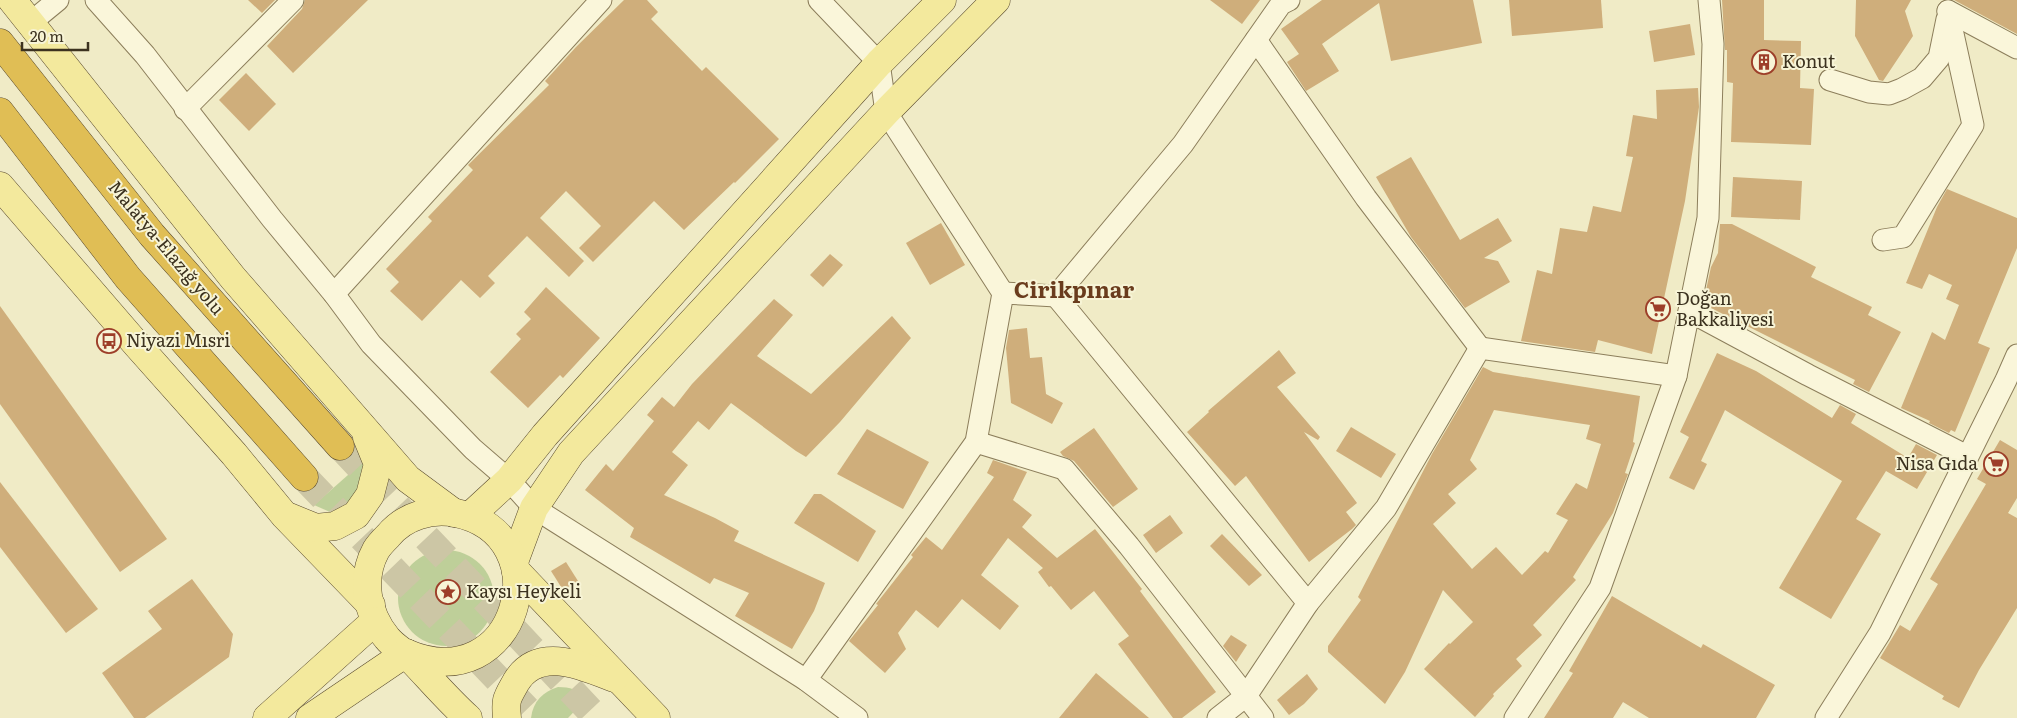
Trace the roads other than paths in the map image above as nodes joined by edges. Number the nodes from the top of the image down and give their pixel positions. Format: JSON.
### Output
{"nodes":[{"id":1,"x":12,"y":0,"type":"edge"},
{"id":2,"x":58,"y":0,"type":"edge"},
{"id":3,"x":96,"y":0,"type":"edge"},
{"id":4,"x":293,"y":0,"type":"edge"},
{"id":5,"x":601,"y":0,"type":"edge"},
{"id":6,"x":819,"y":0,"type":"edge"},
{"id":7,"x":942,"y":0,"type":"edge"},
{"id":8,"x":996,"y":0,"type":"edge"},
{"id":9,"x":1289,"y":0,"type":"edge"},
{"id":10,"x":1709,"y":0,"type":"edge"},
{"id":11,"x":1954,"y":5,"type":"edge"},
{"id":12,"x":30,"y":22,"type":"junction"},
{"id":13,"x":1256,"y":40,"type":"junction"},
{"id":14,"x":0,"y":43,"type":"edge"},
{"id":15,"x":2017,"y":48,"type":"edge"},
{"id":16,"x":879,"y":63,"type":"junction"},
{"id":17,"x":1830,"y":80,"type":"dead end"},
{"id":18,"x":185,"y":109,"type":"junction"},
{"id":19,"x":0,"y":112,"type":"edge"},
{"id":20,"x":886,"y":112,"type":"junction"},
{"id":21,"x":0,"y":186,"type":"edge"},
{"id":22,"x":1883,"y":240,"type":"dead end"},
{"id":23,"x":1003,"y":293,"type":"junction"},
{"id":24,"x":334,"y":294,"type":"junction"},
{"id":25,"x":1056,"y":296,"type":"junction"},
{"id":26,"x":1689,"y":311,"type":"junction"},
{"id":27,"x":1480,"y":348,"type":"junction"},
{"id":28,"x":2017,"y":354,"type":"edge"},
{"id":29,"x":1676,"y":376,"type":"junction"},
{"id":30,"x":2012,"y":382,"type":"edge"},
{"id":31,"x":365,"y":431,"type":"junction"},
{"id":32,"x":976,"y":442,"type":"junction"},
{"id":33,"x":340,"y":446,"type":"tunnel mouth"},
{"id":34,"x":1967,"y":456,"type":"junction"},
{"id":35,"x":304,"y":477,"type":"tunnel mouth"},
{"id":36,"x":509,"y":480,"type":"junction"},
{"id":37,"x":534,"y":508,"type":"junction"},
{"id":38,"x":462,"y":514,"type":"junction"},
{"id":39,"x":286,"y":516,"type":"junction"},
{"id":40,"x":515,"y":566,"type":"junction"},
{"id":41,"x":1308,"y":603,"type":"junction"},
{"id":42,"x":373,"y":613,"type":"junction"},
{"id":43,"x":406,"y":653,"type":"junction"},
{"id":44,"x":620,"y":680,"type":"junction"},
{"id":45,"x":806,"y":680,"type":"junction"},
{"id":46,"x":1246,"y":696,"type":"junction"},
{"id":47,"x":267,"y":718,"type":"edge"},
{"id":48,"x":310,"y":718,"type":"edge"},
{"id":49,"x":468,"y":718,"type":"edge"},
{"id":50,"x":507,"y":718,"type":"edge"},
{"id":51,"x":656,"y":718,"type":"edge"},
{"id":52,"x":857,"y":718,"type":"edge"},
{"id":53,"x":1218,"y":718,"type":"edge"},
{"id":54,"x":1263,"y":718,"type":"edge"},
{"id":55,"x":1515,"y":718,"type":"edge"},
{"id":56,"x":1826,"y":718,"type":"edge"}],
"edges":[{"from":1,"to":12,"type":"main road"},
{"from":2,"to":12,"type":"street"},
{"from":3,"to":18,"type":"street"},
{"from":4,"to":18,"type":"street"},
{"from":5,"to":24,"type":"street"},
{"from":6,"to":16,"type":"street"},
{"from":7,"to":16,"type":"main road"},
{"from":8,"to":20,"type":"main road"},
{"from":9,"to":13,"type":"street"},
{"from":10,"to":26,"type":"street"},
{"from":11,"to":15,"type":"street"},
{"from":11,"to":17,"type":"street"},
{"from":11,"to":22,"type":"street"},
{"from":12,"to":31,"type":"main road"},
{"from":13,"to":25,"type":"street"},
{"from":13,"to":27,"type":"street"},
{"from":14,"to":33,"type":"highway","name":"Malatya-Elazığ yolu"},
{"from":16,"to":20,"type":"street"},
{"from":16,"to":36,"type":"main road"},
{"from":18,"to":24,"type":"street"},
{"from":19,"to":35,"type":"highway"},
{"from":20,"to":23,"type":"street"},
{"from":20,"to":37,"type":"main road"},
{"from":21,"to":39,"type":"main road"},
{"from":23,"to":25,"type":"street"},
{"from":23,"to":32,"type":"street"},
{"from":24,"to":36,"type":"street"},
{"from":25,"to":41,"type":"street"},
{"from":26,"to":29,"type":"street"},
{"from":26,"to":34,"type":"street"},
{"from":27,"to":29,"type":"street"},
{"from":27,"to":41,"type":"street"},
{"from":28,"to":30,"type":"street"},
{"from":29,"to":55,"type":"street"},
{"from":30,"to":34,"type":"street"},
{"from":31,"to":38,"type":"main road"},
{"from":31,"to":39,"type":"main road"},
{"from":32,"to":45,"type":"street"},
{"from":32,"to":46,"type":"street"},
{"from":34,"to":56,"type":"street"},
{"from":36,"to":37,"type":"street"},
{"from":36,"to":38,"type":"main road"},
{"from":37,"to":40,"type":"main road"},
{"from":37,"to":45,"type":"street"},
{"from":38,"to":40,"type":"main road"},
{"from":38,"to":42,"type":"main road"},
{"from":39,"to":42,"type":"main road"},
{"from":40,"to":43,"type":"main road"},
{"from":40,"to":44,"type":"main road"},
{"from":41,"to":46,"type":"street"},
{"from":42,"to":43,"type":"main road"},
{"from":42,"to":47,"type":"main road"},
{"from":43,"to":48,"type":"main road"},
{"from":43,"to":49,"type":"main road"},
{"from":44,"to":50,"type":"main road"},
{"from":44,"to":51,"type":"main road"},
{"from":45,"to":52,"type":"street"},
{"from":46,"to":53,"type":"street"},
{"from":46,"to":54,"type":"street"}]}
